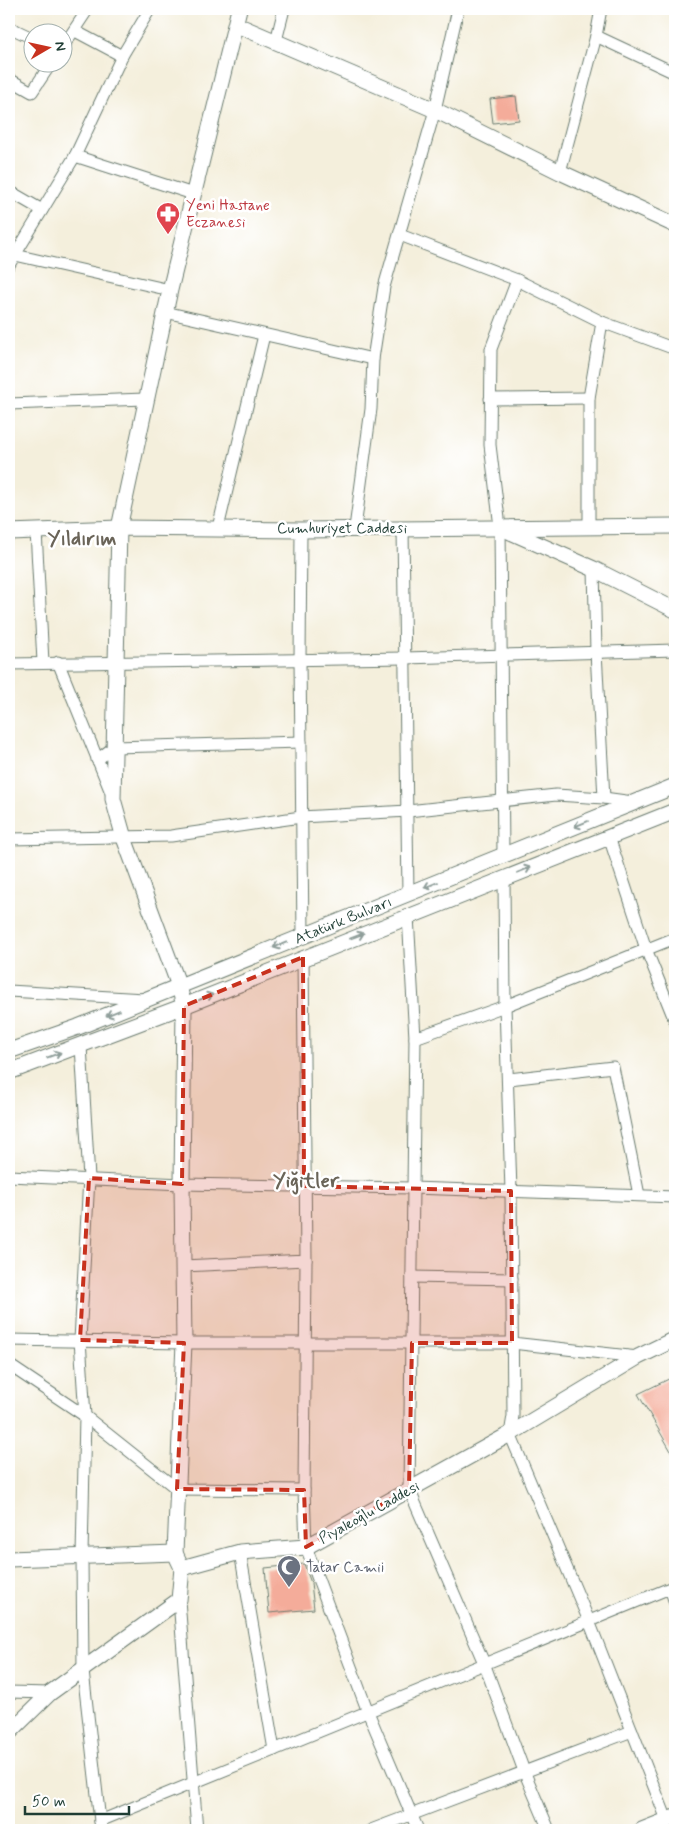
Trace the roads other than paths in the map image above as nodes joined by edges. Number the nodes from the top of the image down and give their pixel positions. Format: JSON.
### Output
{"nodes":[{"id":1,"x":88,"y":9,"type":"edge"},
{"id":2,"x":150,"y":9,"type":"edge"},
{"id":3,"x":239,"y":9,"type":"edge"},
{"id":4,"x":284,"y":9,"type":"edge"},
{"id":5,"x":458,"y":9,"type":"edge"},
{"id":6,"x":601,"y":9,"type":"edge"},
{"id":7,"x":237,"y":25,"type":"junction"},
{"id":8,"x":9,"y":28,"type":"edge"},
{"id":9,"x":75,"y":31,"type":"junction"},
{"id":10,"x":22,"y":34,"type":"edge"},
{"id":11,"x":72,"y":35,"type":"edge"},
{"id":12,"x":596,"y":36,"type":"junction"},
{"id":13,"x":276,"y":42,"type":"junction"},
{"id":14,"x":122,"y":56,"type":"junction"},
{"id":15,"x":45,"y":72,"type":"edge"},
{"id":16,"x":675,"y":73,"type":"edge"},
{"id":17,"x":9,"y":78,"type":"edge"},
{"id":18,"x":435,"y":110,"type":"junction"},
{"id":19,"x":75,"y":156,"type":"junction"},
{"id":20,"x":560,"y":172,"type":"junction"},
{"id":21,"x":9,"y":191,"type":"edge"},
{"id":22,"x":193,"y":194,"type":"junction"},
{"id":23,"x":42,"y":210,"type":"junction"},
{"id":24,"x":675,"y":225,"type":"edge"},
{"id":25,"x":400,"y":235,"type":"junction"},
{"id":26,"x":12,"y":260,"type":"edge"},
{"id":27,"x":517,"y":280,"type":"junction"},
{"id":28,"x":170,"y":290,"type":"junction"},
{"id":29,"x":165,"y":312,"type":"junction"},
{"id":30,"x":602,"y":322,"type":"junction"},
{"id":31,"x":264,"y":335,"type":"junction"},
{"id":32,"x":675,"y":349,"type":"edge"},
{"id":33,"x":373,"y":359,"type":"junction"},
{"id":34,"x":589,"y":398,"type":"junction"},
{"id":35,"x":146,"y":399,"type":"junction"},
{"id":36,"x":490,"y":399,"type":"junction"},
{"id":37,"x":9,"y":404,"type":"edge"},
{"id":38,"x":589,"y":526,"type":"junction"},
{"id":39,"x":675,"y":526,"type":"edge"},
{"id":40,"x":500,"y":527,"type":"junction"},
{"id":41,"x":119,"y":528,"type":"junction"},
{"id":42,"x":218,"y":528,"type":"junction"},
{"id":43,"x":355,"y":528,"type":"junction"},
{"id":44,"x":403,"y":528,"type":"junction"},
{"id":45,"x":301,"y":530,"type":"junction"},
{"id":46,"x":36,"y":531,"type":"junction"},
{"id":47,"x":9,"y":532,"type":"edge"},
{"id":48,"x":594,"y":569,"type":"junction"},
{"id":49,"x":675,"y":610,"type":"edge"},
{"id":50,"x":675,"y":650,"type":"edge"},
{"id":51,"x":596,"y":652,"type":"junction"},
{"id":52,"x":501,"y":654,"type":"junction"},
{"id":53,"x":405,"y":658,"type":"junction"},
{"id":54,"x":300,"y":660,"type":"junction"},
{"id":55,"x":115,"y":661,"type":"junction"},
{"id":56,"x":43,"y":662,"type":"junction"},
{"id":57,"x":58,"y":662,"type":"junction"},
{"id":58,"x":9,"y":664,"type":"edge"},
{"id":59,"x":301,"y":742,"type":"junction"},
{"id":60,"x":114,"y":747,"type":"junction"},
{"id":61,"x":97,"y":760,"type":"junction"},
{"id":62,"x":675,"y":786,"type":"edge"},
{"id":63,"x":604,"y":798,"type":"junction"},
{"id":64,"x":113,"y":799,"type":"junction"},
{"id":65,"x":504,"y":800,"type":"junction"},
{"id":66,"x":635,"y":803,"type":"junction"},
{"id":67,"x":408,"y":811,"type":"junction"},
{"id":68,"x":675,"y":811,"type":"edge"},
{"id":69,"x":608,"y":813,"type":"junction"},
{"id":70,"x":302,"y":817,"type":"junction"},
{"id":71,"x":609,"y":837,"type":"junction"},
{"id":72,"x":124,"y":838,"type":"junction"},
{"id":73,"x":9,"y":839,"type":"edge"},
{"id":74,"x":504,"y":855,"type":"junction"},
{"id":75,"x":504,"y":878,"type":"junction"},
{"id":76,"x":408,"y":894,"type":"junction"},
{"id":77,"x":408,"y":916,"type":"junction"},
{"id":78,"x":303,"y":936,"type":"junction"},
{"id":79,"x":675,"y":938,"type":"edge"},
{"id":80,"x":646,"y":948,"type":"junction"},
{"id":81,"x":303,"y":958,"type":"junction"},
{"id":82,"x":179,"y":986,"type":"junction"},
{"id":83,"x":9,"y":991,"type":"edge"},
{"id":84,"x":147,"y":999,"type":"junction"},
{"id":85,"x":184,"y":1006,"type":"junction"},
{"id":86,"x":505,"y":1006,"type":"junction"},
{"id":87,"x":675,"y":1021,"type":"edge"},
{"id":88,"x":78,"y":1027,"type":"junction"},
{"id":89,"x":415,"y":1038,"type":"junction"},
{"id":90,"x":81,"y":1046,"type":"junction"},
{"id":91,"x":9,"y":1051,"type":"edge"},
{"id":92,"x":9,"y":1072,"type":"edge"},
{"id":93,"x":509,"y":1079,"type":"junction"},
{"id":94,"x":9,"y":1176,"type":"edge"},
{"id":95,"x":90,"y":1178,"type":"junction"},
{"id":96,"x":182,"y":1184,"type":"junction"},
{"id":97,"x":304,"y":1186,"type":"junction"},
{"id":98,"x":412,"y":1188,"type":"junction"},
{"id":99,"x":511,"y":1191,"type":"junction"},
{"id":100,"x":639,"y":1195,"type":"junction"},
{"id":101,"x":675,"y":1197,"type":"edge"},
{"id":102,"x":306,"y":1260,"type":"junction"},
{"id":103,"x":184,"y":1266,"type":"junction"},
{"id":104,"x":412,"y":1277,"type":"junction"},
{"id":105,"x":512,"y":1278,"type":"junction"},
{"id":106,"x":675,"y":1339,"type":"edge"},
{"id":107,"x":9,"y":1340,"type":"edge"},
{"id":108,"x":80,"y":1340,"type":"junction"},
{"id":109,"x":306,"y":1343,"type":"junction"},
{"id":110,"x":412,"y":1343,"type":"junction"},
{"id":111,"x":184,"y":1344,"type":"junction"},
{"id":112,"x":512,"y":1344,"type":"junction"},
{"id":113,"x":638,"y":1357,"type":"junction"},
{"id":114,"x":9,"y":1365,"type":"edge"},
{"id":115,"x":84,"y":1416,"type":"junction"},
{"id":116,"x":510,"y":1434,"type":"junction"},
{"id":117,"x":177,"y":1489,"type":"junction"},
{"id":118,"x":409,"y":1489,"type":"junction"},
{"id":119,"x":304,"y":1490,"type":"junction"},
{"id":120,"x":306,"y":1547,"type":"junction"},
{"id":121,"x":240,"y":1552,"type":"junction"},
{"id":122,"x":175,"y":1553,"type":"junction"},
{"id":123,"x":82,"y":1556,"type":"junction"},
{"id":124,"x":9,"y":1559,"type":"edge"},
{"id":125,"x":182,"y":1568,"type":"junction"},
{"id":126,"x":179,"y":1600,"type":"junction"},
{"id":127,"x":675,"y":1603,"type":"edge"},
{"id":128,"x":589,"y":1621,"type":"junction"},
{"id":129,"x":484,"y":1663,"type":"junction"},
{"id":130,"x":83,"y":1670,"type":"junction"},
{"id":131,"x":9,"y":1692,"type":"edge"},
{"id":132,"x":50,"y":1693,"type":"junction"},
{"id":133,"x":368,"y":1712,"type":"junction"},
{"id":134,"x":632,"y":1730,"type":"junction"},
{"id":135,"x":9,"y":1733,"type":"edge"},
{"id":136,"x":274,"y":1750,"type":"junction"},
{"id":137,"x":524,"y":1772,"type":"junction"},
{"id":138,"x":194,"y":1785,"type":"junction"},
{"id":139,"x":410,"y":1814,"type":"junction"},
{"id":140,"x":671,"y":1819,"type":"edge"},
{"id":141,"x":100,"y":1826,"type":"edge"},
{"id":142,"x":197,"y":1830,"type":"edge"},
{"id":143,"x":371,"y":1830,"type":"edge"},
{"id":144,"x":418,"y":1830,"type":"edge"},
{"id":145,"x":549,"y":1830,"type":"edge"},
{"id":146,"x":642,"y":1830,"type":"edge"}],
"edges":[{"from":1,"to":9,"type":"street"},
{"from":2,"to":14,"type":"street"},
{"from":3,"to":7,"type":"street"},
{"from":4,"to":13,"type":"street"},
{"from":5,"to":18,"type":"street"},
{"from":6,"to":12,"type":"street"},
{"from":7,"to":13,"type":"street"},
{"from":7,"to":22,"type":"street"},
{"from":8,"to":10,"type":"street"},
{"from":9,"to":11,"type":"street"},
{"from":9,"to":14,"type":"street"},
{"from":12,"to":16,"type":"street"},
{"from":12,"to":20,"type":"street"},
{"from":13,"to":18,"type":"street"},
{"from":14,"to":19,"type":"street"},
{"from":15,"to":17,"type":"street"},
{"from":18,"to":20,"type":"street"},
{"from":18,"to":25,"type":"street"},
{"from":19,"to":22,"type":"street"},
{"from":19,"to":23,"type":"street"},
{"from":20,"to":24,"type":"street"},
{"from":21,"to":23,"type":"street"},
{"from":22,"to":28,"type":"street"},
{"from":23,"to":26,"type":"street"},
{"from":25,"to":27,"type":"street"},
{"from":25,"to":33,"type":"street"},
{"from":26,"to":28,"type":"street"},
{"from":27,"to":30,"type":"street"},
{"from":27,"to":36,"type":"street"},
{"from":28,"to":29,"type":"street"},
{"from":29,"to":31,"type":"street"},
{"from":29,"to":35,"type":"street"},
{"from":30,"to":32,"type":"street"},
{"from":30,"to":34,"type":"street"},
{"from":31,"to":33,"type":"street"},
{"from":31,"to":42,"type":"street"},
{"from":33,"to":43,"type":"street"},
{"from":34,"to":36,"type":"street"},
{"from":34,"to":38,"type":"street"},
{"from":35,"to":37,"type":"street"},
{"from":35,"to":41,"type":"street"},
{"from":36,"to":40,"type":"street"},
{"from":38,"to":39,"type":"street","name":"Cumhuriyet Caddesi"},
{"from":38,"to":40,"type":"street","name":"Cumhuriyet Caddesi"},
{"from":40,"to":44,"type":"street","name":"Cumhuriyet Caddesi"},
{"from":40,"to":48,"type":"street"},
{"from":40,"to":52,"type":"street"},
{"from":41,"to":42,"type":"street","name":"Cumhuriyet Caddesi"},
{"from":41,"to":46,"type":"street","name":"Cumhuriyet Caddesi"},
{"from":41,"to":55,"type":"street"},
{"from":42,"to":45,"type":"street","name":"Cumhuriyet Caddesi"},
{"from":43,"to":44,"type":"street","name":"Cumhuriyet Caddesi"},
{"from":43,"to":45,"type":"street","name":"Cumhuriyet Caddesi"},
{"from":44,"to":53,"type":"street"},
{"from":45,"to":54,"type":"street"},
{"from":46,"to":47,"type":"street","name":"Cumhuriyet Caddesi"},
{"from":46,"to":56,"type":"street"},
{"from":48,"to":49,"type":"street"},
{"from":48,"to":51,"type":"street"},
{"from":50,"to":51,"type":"street"},
{"from":51,"to":52,"type":"street"},
{"from":51,"to":63,"type":"street"},
{"from":52,"to":53,"type":"street"},
{"from":52,"to":65,"type":"street"},
{"from":53,"to":54,"type":"street"},
{"from":53,"to":67,"type":"street"},
{"from":54,"to":55,"type":"street"},
{"from":54,"to":59,"type":"street"},
{"from":55,"to":57,"type":"street"},
{"from":55,"to":60,"type":"street"},
{"from":56,"to":57,"type":"street"},
{"from":56,"to":58,"type":"street"},
{"from":57,"to":61,"type":"street"},
{"from":59,"to":60,"type":"street"},
{"from":59,"to":70,"type":"street"},
{"from":60,"to":61,"type":"street"},
{"from":60,"to":64,"type":"street"},
{"from":61,"to":64,"type":"street"},
{"from":62,"to":66,"type":"street","name":"Atatürk Bulvarı"},
{"from":63,"to":65,"type":"street"},
{"from":63,"to":66,"type":"street"},
{"from":64,"to":72,"type":"street"},
{"from":65,"to":67,"type":"street"},
{"from":65,"to":74,"type":"street"},
{"from":66,"to":69,"type":"street","name":"Atatürk Bulvarı"},
{"from":67,"to":70,"type":"street"},
{"from":67,"to":76,"type":"street"},
{"from":68,"to":71,"type":"street","name":"Atatürk Bulvarı"},
{"from":69,"to":71,"type":"street"},
{"from":69,"to":74,"type":"street","name":"Atatürk Bulvarı","one_way":true},
{"from":70,"to":72,"type":"street"},
{"from":70,"to":78,"type":"street"},
{"from":75,"to":71,"type":"street","name":"Atatürk Bulvarı","one_way":true},
{"from":71,"to":80,"type":"street"},
{"from":72,"to":73,"type":"street"},
{"from":72,"to":82,"type":"street"},
{"from":74,"to":75,"type":"street"},
{"from":74,"to":76,"type":"street","name":"Atatürk Bulvarı","one_way":true},
{"from":75,"to":77,"type":"street","name":"Atatürk Bulvarı"},
{"from":75,"to":86,"type":"street"},
{"from":76,"to":77,"type":"street"},
{"from":76,"to":78,"type":"street","name":"Atatürk Bulvarı"},
{"from":81,"to":77,"type":"street","name":"Atatürk Bulvarı","one_way":true},
{"from":77,"to":89,"type":"street"},
{"from":78,"to":81,"type":"street"},
{"from":78,"to":82,"type":"street","name":"Atatürk Bulvarı","one_way":true},
{"from":79,"to":80,"type":"street"},
{"from":80,"to":86,"type":"street"},
{"from":80,"to":87,"type":"street"},
{"from":85,"to":81,"type":"street","name":"Atatürk Bulvarı","one_way":true},
{"from":81,"to":97,"type":"street"},
{"from":82,"to":84,"type":"street","name":"Atatürk Bulvarı"},
{"from":82,"to":85,"type":"street"},
{"from":83,"to":84,"type":"street"},
{"from":84,"to":88,"type":"street","name":"Atatürk Bulvarı","one_way":true},
{"from":85,"to":90,"type":"street","name":"Atatürk Bulvarı"},
{"from":85,"to":96,"type":"street"},
{"from":86,"to":89,"type":"street"},
{"from":86,"to":93,"type":"street"},
{"from":88,"to":90,"type":"street"},
{"from":88,"to":91,"type":"street","name":"Atatürk Bulvarı"},
{"from":89,"to":98,"type":"street"},
{"from":92,"to":90,"type":"street","name":"Atatürk Bulvarı","one_way":true},
{"from":90,"to":95,"type":"street"},
{"from":93,"to":99,"type":"street"},
{"from":93,"to":100,"type":"street"},
{"from":94,"to":95,"type":"street"},
{"from":95,"to":96,"type":"street"},
{"from":95,"to":108,"type":"street"},
{"from":96,"to":97,"type":"street"},
{"from":96,"to":103,"type":"street"},
{"from":97,"to":98,"type":"street"},
{"from":97,"to":102,"type":"street"},
{"from":98,"to":99,"type":"street"},
{"from":98,"to":104,"type":"street"},
{"from":99,"to":100,"type":"street"},
{"from":99,"to":105,"type":"street"},
{"from":100,"to":101,"type":"street"},
{"from":102,"to":103,"type":"street"},
{"from":102,"to":109,"type":"street"},
{"from":103,"to":111,"type":"street"},
{"from":104,"to":105,"type":"street"},
{"from":104,"to":110,"type":"street"},
{"from":105,"to":112,"type":"street"},
{"from":106,"to":113,"type":"street","name":"Piyaleoğlu Caddesi"},
{"from":107,"to":108,"type":"street"},
{"from":108,"to":111,"type":"street"},
{"from":108,"to":115,"type":"street"},
{"from":109,"to":110,"type":"street"},
{"from":109,"to":111,"type":"street"},
{"from":109,"to":119,"type":"street"},
{"from":110,"to":112,"type":"street"},
{"from":110,"to":118,"type":"street"},
{"from":111,"to":117,"type":"street"},
{"from":112,"to":113,"type":"street"},
{"from":112,"to":116,"type":"street"},
{"from":113,"to":116,"type":"street","name":"Piyaleoğlu Caddesi"},
{"from":114,"to":115,"type":"street"},
{"from":115,"to":117,"type":"street"},
{"from":115,"to":123,"type":"street"},
{"from":116,"to":118,"type":"street","name":"Piyaleoğlu Caddesi"},
{"from":116,"to":128,"type":"street"},
{"from":117,"to":119,"type":"street"},
{"from":117,"to":122,"type":"street"},
{"from":118,"to":120,"type":"street","name":"Piyaleoğlu Caddesi"},
{"from":118,"to":129,"type":"street"},
{"from":119,"to":120,"type":"street"},
{"from":120,"to":121,"type":"street","name":"Piyaleoğlu Caddesi"},
{"from":120,"to":133,"type":"street"},
{"from":121,"to":125,"type":"street","name":"Piyaleoğlu Caddesi"},
{"from":121,"to":136,"type":"street"},
{"from":122,"to":123,"type":"street"},
{"from":122,"to":125,"type":"street"},
{"from":123,"to":124,"type":"street"},
{"from":123,"to":130,"type":"street"},
{"from":125,"to":126,"type":"street"},
{"from":126,"to":130,"type":"street"},
{"from":126,"to":138,"type":"street"},
{"from":127,"to":128,"type":"street"},
{"from":128,"to":129,"type":"street"},
{"from":128,"to":134,"type":"street"},
{"from":129,"to":133,"type":"street"},
{"from":129,"to":137,"type":"street"},
{"from":130,"to":132,"type":"street"},
{"from":130,"to":141,"type":"street"},
{"from":131,"to":132,"type":"street"},
{"from":132,"to":135,"type":"street"},
{"from":133,"to":136,"type":"street"},
{"from":133,"to":139,"type":"street"},
{"from":134,"to":137,"type":"street"},
{"from":134,"to":140,"type":"street"},
{"from":136,"to":138,"type":"street"},
{"from":137,"to":139,"type":"street"},
{"from":137,"to":145,"type":"street"},
{"from":138,"to":141,"type":"street"},
{"from":138,"to":142,"type":"street"},
{"from":139,"to":143,"type":"street"},
{"from":139,"to":144,"type":"street"},
{"from":140,"to":146,"type":"street"}]}
